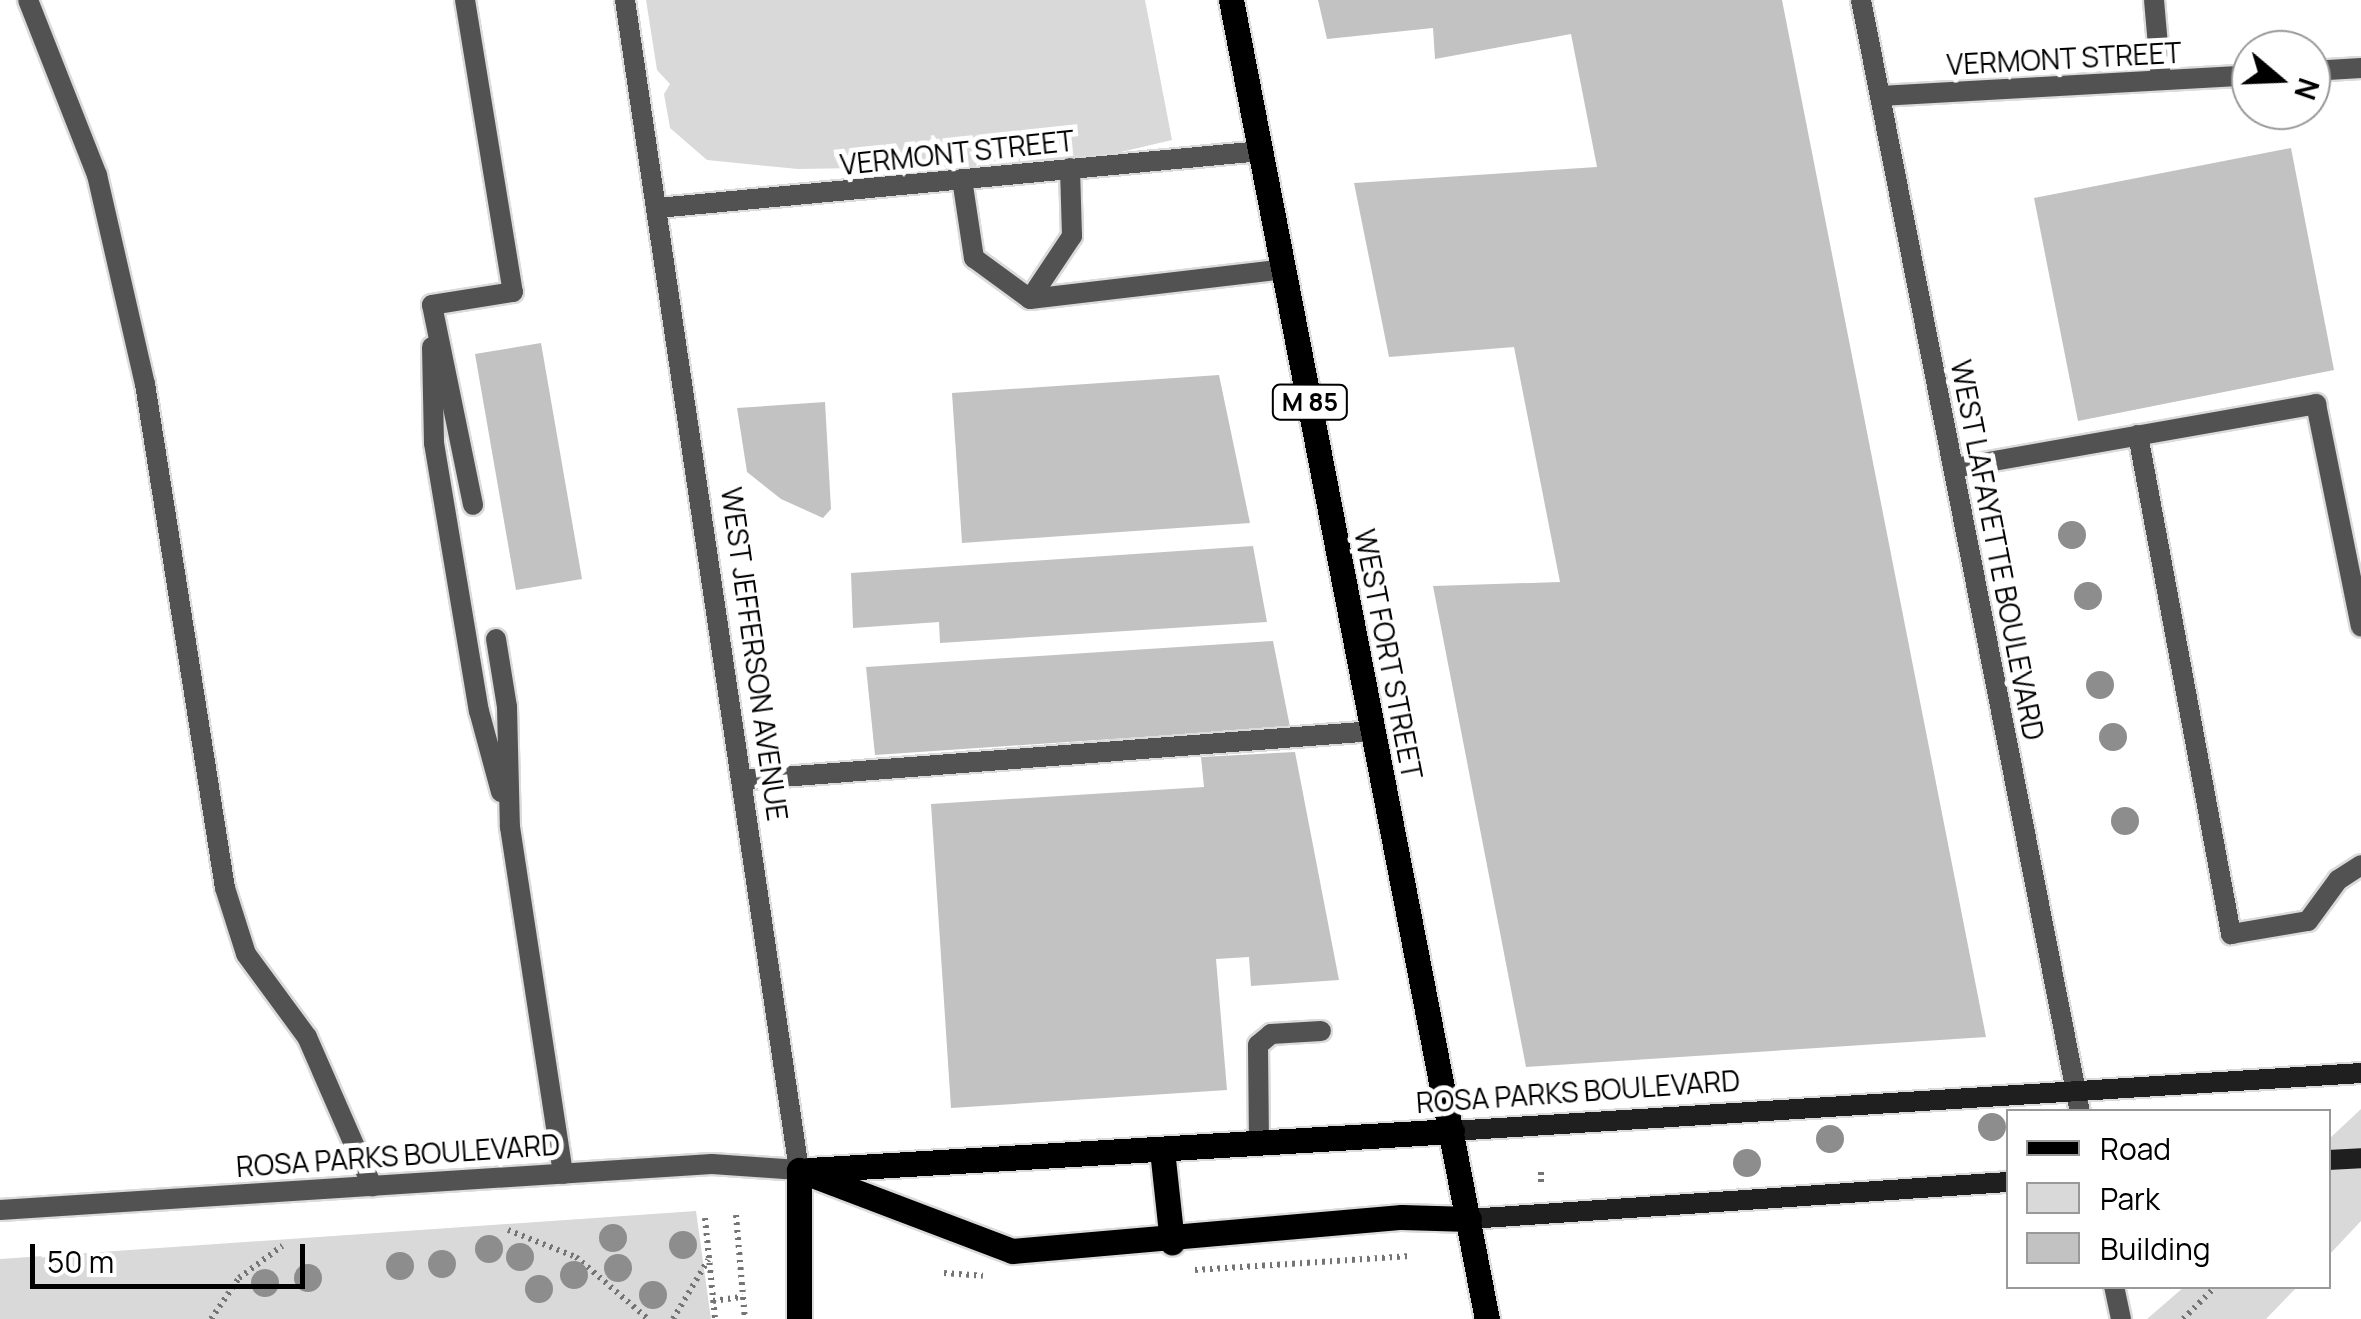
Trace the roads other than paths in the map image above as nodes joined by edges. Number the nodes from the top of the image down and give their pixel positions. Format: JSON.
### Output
{"nodes":[{"id":1,"x":28,"y":0,"type":"edge"},
{"id":2,"x":465,"y":0,"type":"edge"},
{"id":3,"x":625,"y":0,"type":"edge"},
{"id":4,"x":1231,"y":0,"type":"edge"},
{"id":5,"x":1861,"y":0,"type":"edge"},
{"id":6,"x":2154,"y":0,"type":"edge"},
{"id":7,"x":2361,"y":68,"type":"edge"},
{"id":8,"x":2331,"y":70,"type":"edge"},
{"id":9,"x":2231,"y":76,"type":"edge"},
{"id":10,"x":2161,"y":80,"type":"junction"},
{"id":11,"x":1880,"y":96,"type":"junction"},
{"id":12,"x":1261,"y":151,"type":"junction"},
{"id":13,"x":1070,"y":168,"type":"junction"},
{"id":14,"x":962,"y":179,"type":"junction"},
{"id":15,"x":658,"y":208,"type":"junction"},
{"id":16,"x":1284,"y":269,"type":"junction"},
{"id":17,"x":1030,"y":298,"type":"junction"},
{"id":18,"x":432,"y":305,"type":"junction"},
{"id":19,"x":2138,"y":436,"type":"junction"},
{"id":20,"x":1954,"y":468,"type":"junction"},
{"id":21,"x":472,"y":505,"type":"dead end"},
{"id":22,"x":2361,"y":627,"type":"edge"},
{"id":23,"x":496,"y":640,"type":"dead end"},
{"id":24,"x":1374,"y":731,"type":"junction"},
{"id":25,"x":744,"y":780,"type":"junction"},
{"id":26,"x":510,"y":827,"type":"junction"},
{"id":27,"x":2361,"y":865,"type":"edge"},
{"id":28,"x":1322,"y":1031,"type":"dead end"},
{"id":29,"x":2361,"y":1073,"type":"edge"},
{"id":30,"x":2075,"y":1087,"type":"junction"},
{"id":31,"x":2079,"y":1109,"type":"edge"},
{"id":32,"x":1452,"y":1131,"type":"junction"},
{"id":33,"x":1259,"y":1142,"type":"junction"},
{"id":34,"x":1162,"y":1150,"type":"junction"},
{"id":35,"x":2361,"y":1158,"type":"edge"},
{"id":36,"x":2331,"y":1160,"type":"edge"},
{"id":37,"x":799,"y":1170,"type":"junction"},
{"id":38,"x":563,"y":1174,"type":"junction"},
{"id":39,"x":2006,"y":1182,"type":"edge"},
{"id":40,"x":372,"y":1186,"type":"junction"},
{"id":41,"x":0,"y":1210,"type":"edge"},
{"id":42,"x":1469,"y":1219,"type":"junction"},
{"id":43,"x":1172,"y":1242,"type":"junction"},
{"id":44,"x":2115,"y":1289,"type":"edge"},
{"id":45,"x":798,"y":1319,"type":"edge"},
{"id":46,"x":1487,"y":1319,"type":"edge"},
{"id":47,"x":2120,"y":1319,"type":"edge"}],
"edges":[{"from":1,"to":40,"type":"street"},
{"from":2,"to":18,"type":"street"},
{"from":3,"to":15,"type":"street","name":"WEST JEFFERSON AVENUE"},
{"from":4,"to":12,"type":"main road","name":"WEST FORT STREET","number":"M 85"},
{"from":5,"to":11,"type":"street","name":"WEST LAFAYETTE BOULEVARD"},
{"from":6,"to":10,"type":"street"},
{"from":7,"to":8,"type":"street"},
{"from":9,"to":10,"type":"street","name":"VERMONT STREET"},
{"from":10,"to":11,"type":"street","name":"VERMONT STREET"},
{"from":11,"to":20,"type":"street","name":"WEST LAFAYETTE BOULEVARD"},
{"from":12,"to":13,"type":"street","name":"VERMONT STREET"},
{"from":12,"to":16,"type":"main road","name":"WEST FORT STREET","number":"M 85"},
{"from":13,"to":14,"type":"street","name":"VERMONT STREET"},
{"from":13,"to":17,"type":"street"},
{"from":14,"to":15,"type":"street","name":"VERMONT STREET"},
{"from":14,"to":17,"type":"street"},
{"from":15,"to":25,"type":"street","name":"WEST JEFFERSON AVENUE"},
{"from":16,"to":17,"type":"street"},
{"from":16,"to":24,"type":"main road","name":"WEST FORT STREET","number":"M 85"},
{"from":18,"to":21,"type":"street"},
{"from":18,"to":26,"type":"street"},
{"from":19,"to":20,"type":"street"},
{"from":19,"to":22,"type":"street"},
{"from":19,"to":27,"type":"street"},
{"from":20,"to":30,"type":"street","name":"WEST LAFAYETTE BOULEVARD"},
{"from":23,"to":26,"type":"street"},
{"from":24,"to":25,"type":"street"},
{"from":24,"to":32,"type":"main road","name":"WEST FORT STREET","number":"M 85"},
{"from":25,"to":37,"type":"street","name":"WEST JEFFERSON AVENUE"},
{"from":26,"to":38,"type":"street"},
{"from":28,"to":33,"type":"street"},
{"from":29,"to":30,"type":"main road","name":"ROSA PARKS BOULEVARD"},
{"from":30,"to":31,"type":"street","name":"WEST LAFAYETTE BOULEVARD"},
{"from":30,"to":32,"type":"main road","name":"ROSA PARKS BOULEVARD"},
{"from":32,"to":33,"type":"main road","name":"ROSA PARKS BOULEVARD"},
{"from":32,"to":42,"type":"main road","name":"WEST FORT STREET","number":"M 85"},
{"from":33,"to":34,"type":"main road","name":"ROSA PARKS BOULEVARD"},
{"from":34,"to":37,"type":"main road","name":"ROSA PARKS BOULEVARD"},
{"from":34,"to":43,"type":"main road"},
{"from":35,"to":36,"type":"main road","bridge":true},
{"from":37,"to":38,"type":"street","name":"ROSA PARKS BOULEVARD"},
{"from":37,"to":43,"type":"main road","name":"ROSA PARKS BOULEVARD"},
{"from":37,"to":45,"type":"main road","name":"WEST JEFFERSON AVENUE"},
{"from":38,"to":40,"type":"street","name":"ROSA PARKS BOULEVARD"},
{"from":39,"to":42,"type":"main road","name":"ROSA PARKS BOULEVARD"},
{"from":40,"to":41,"type":"street","name":"ROSA PARKS BOULEVARD"},
{"from":42,"to":43,"type":"main road","name":"ROSA PARKS BOULEVARD"},
{"from":42,"to":46,"type":"main road","name":"WEST FORT STREET","number":"M 85"},
{"from":44,"to":47,"type":"street"}]}
